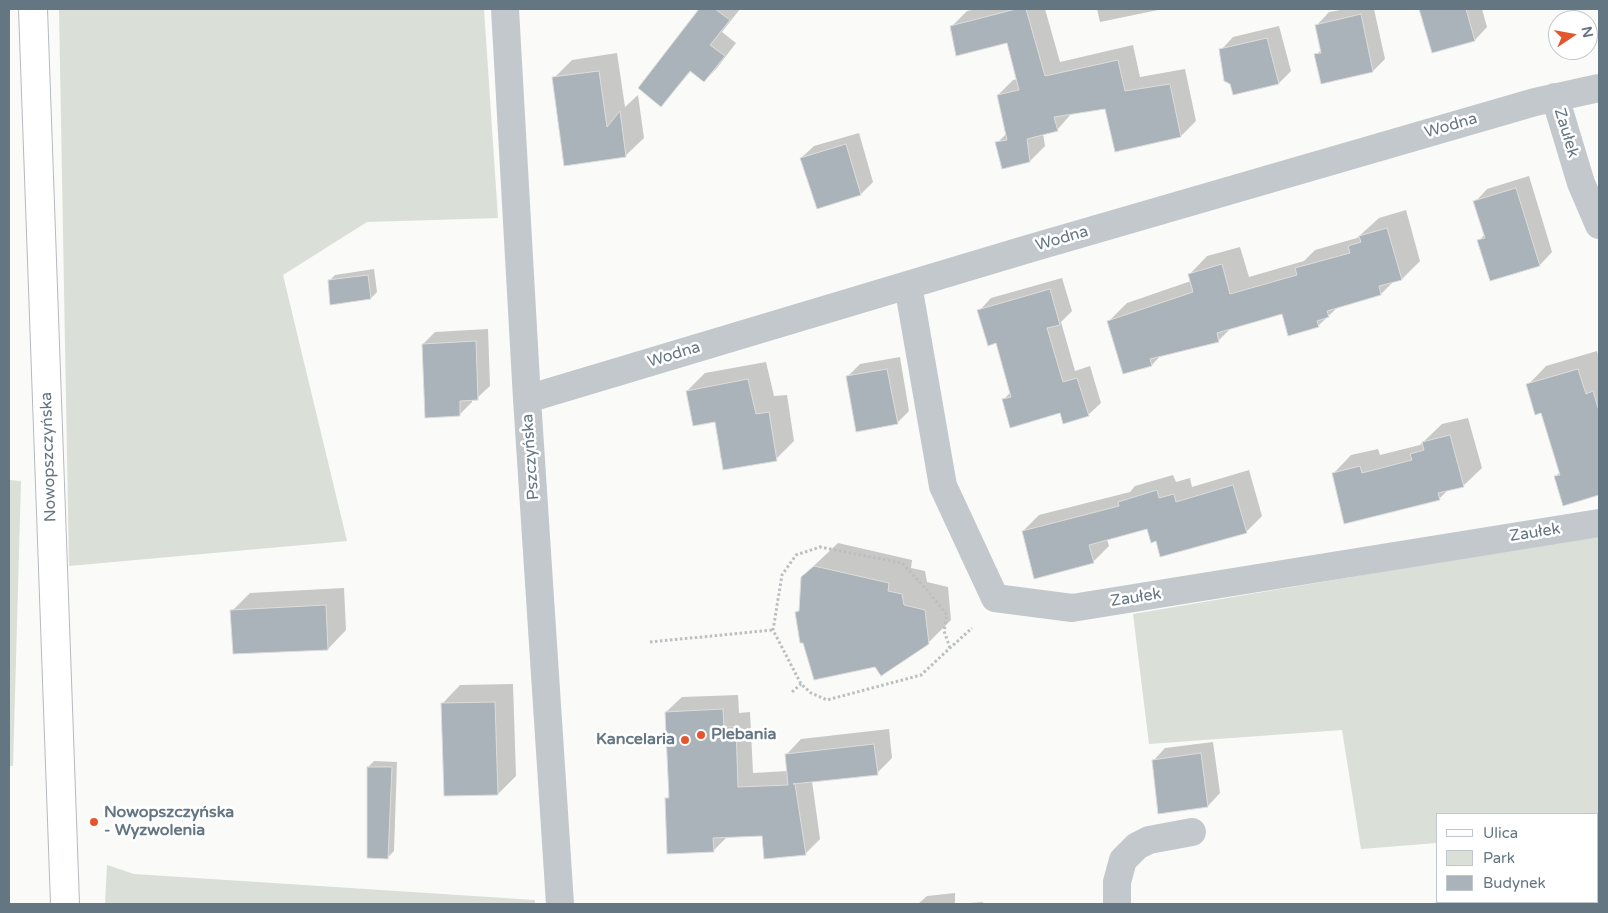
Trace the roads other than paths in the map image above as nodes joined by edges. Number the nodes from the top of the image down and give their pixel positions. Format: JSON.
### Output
{"nodes":[{"id":1,"x":33,"y":9,"type":"edge"},
{"id":2,"x":505,"y":9,"type":"edge"},
{"id":3,"x":1599,"y":88,"type":"edge"},
{"id":4,"x":1555,"y":97,"type":"junction"},
{"id":5,"x":1599,"y":225,"type":"edge"},
{"id":6,"x":908,"y":285,"type":"junction"},
{"id":7,"x":527,"y":399,"type":"junction"},
{"id":8,"x":1599,"y":523,"type":"edge"},
{"id":9,"x":1192,"y":832,"type":"dead end"},
{"id":10,"x":65,"y":904,"type":"edge"},
{"id":11,"x":560,"y":904,"type":"edge"},
{"id":12,"x":1118,"y":904,"type":"edge"}],
"edges":[{"from":1,"to":10,"type":"main road","name":"Nowopszczyńska"},
{"from":2,"to":7,"type":"street","name":"Pszczyńska"},
{"from":3,"to":4,"type":"street","name":"Wodna"},
{"from":4,"to":5,"type":"street","name":"Zaułek"},
{"from":4,"to":6,"type":"street","name":"Wodna"},
{"from":6,"to":7,"type":"street","name":"Wodna"},
{"from":6,"to":8,"type":"street","name":"Zaułek"},
{"from":7,"to":11,"type":"street","name":"Pszczyńska"},
{"from":9,"to":12,"type":"street"}]}
